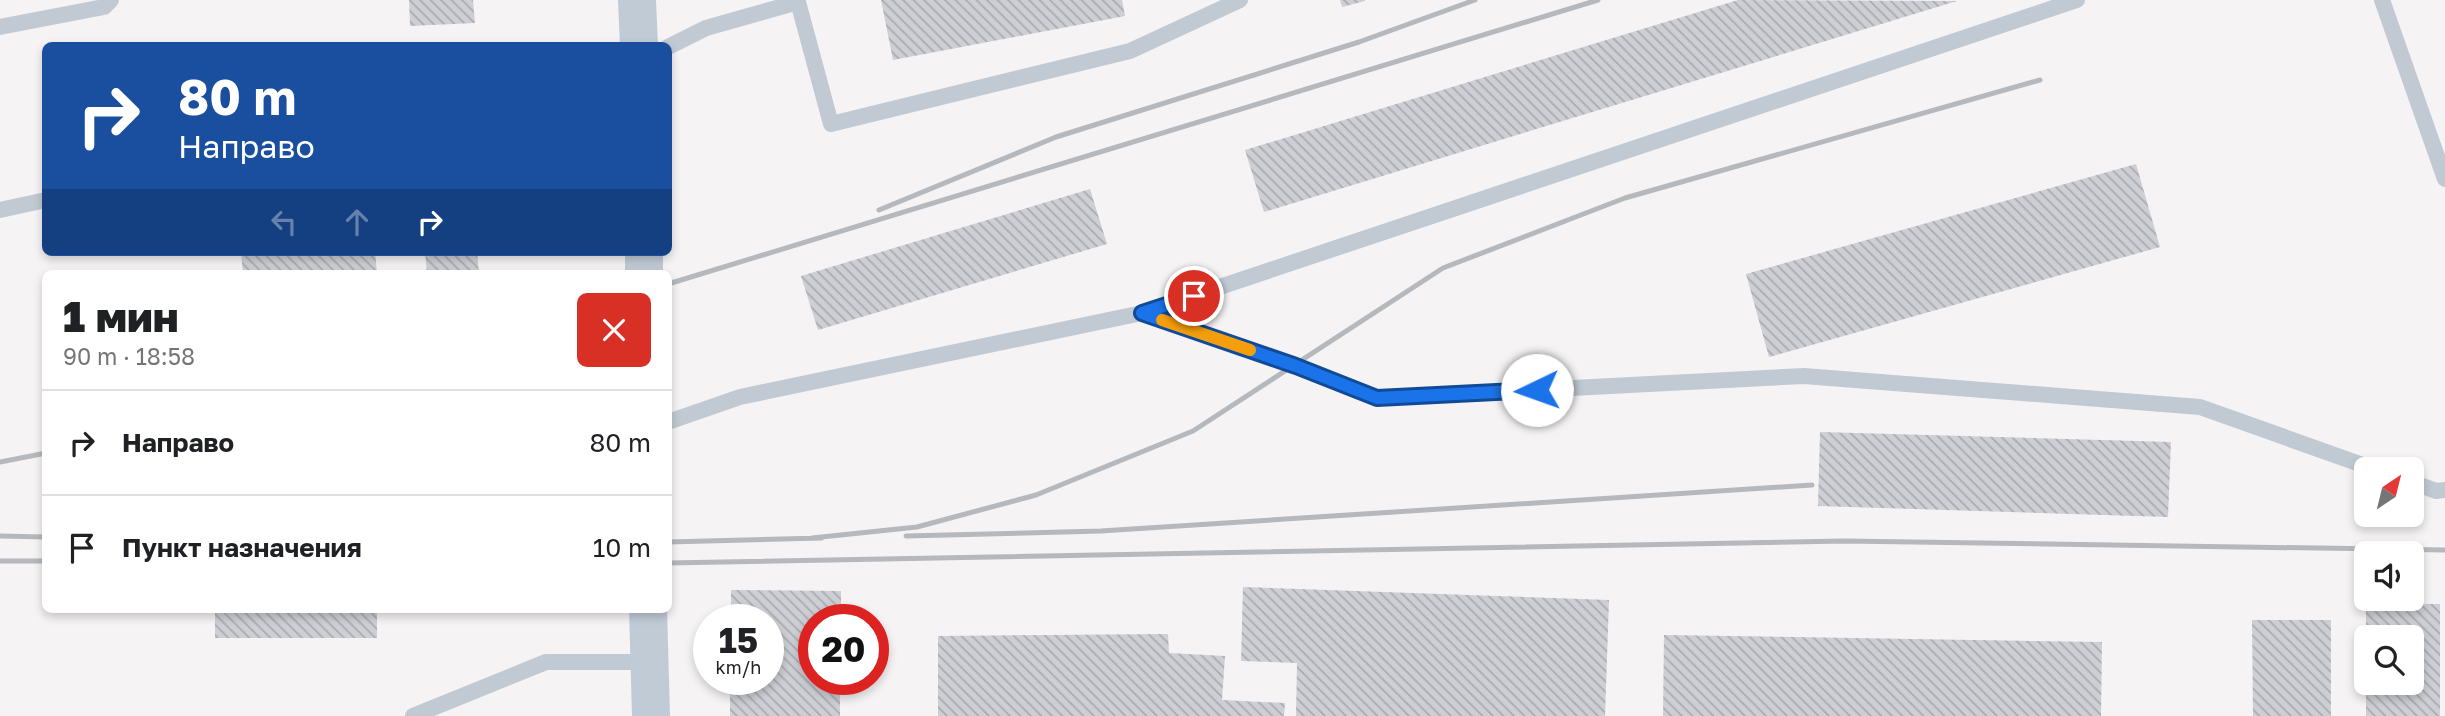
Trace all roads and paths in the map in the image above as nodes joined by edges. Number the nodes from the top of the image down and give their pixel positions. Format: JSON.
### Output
{"nodes":[{"id":1,"x":111,"y":0,"type":"edge"},
{"id":2,"x":638,"y":0,"type":"edge"},
{"id":3,"x":1240,"y":0,"type":"edge"},
{"id":4,"x":2077,"y":0,"type":"edge"},
{"id":5,"x":2382,"y":0,"type":"edge"},
{"id":6,"x":0,"y":27,"type":"edge"},
{"id":7,"x":639,"y":42,"type":"edge"},
{"id":8,"x":672,"y":45,"type":"edge"},
{"id":9,"x":2445,"y":179,"type":"edge"},
{"id":10,"x":42,"y":201,"type":"edge"},
{"id":11,"x":0,"y":210,"type":"edge"},
{"id":12,"x":1142,"y":313,"type":"junction"},
{"id":13,"x":672,"y":421,"type":"edge"},
{"id":14,"x":2354,"y":462,"type":"edge"},
{"id":15,"x":2424,"y":486,"type":"edge"},
{"id":16,"x":2445,"y":490,"type":"edge"},
{"id":17,"x":648,"y":613,"type":"edge"},
{"id":18,"x":650,"y":662,"type":"junction"},
{"id":19,"x":414,"y":716,"type":"edge"},
{"id":20,"x":651,"y":716,"type":"edge"}],
"edges":[{"from":1,"to":6,"type":"lane"},
{"from":2,"to":7,"type":"main road"},
{"from":3,"to":8,"type":"lane"},
{"from":4,"to":12,"type":"lane"},
{"from":5,"to":9,"type":"lane"},
{"from":10,"to":11,"type":"lane"},
{"from":12,"to":13,"type":"lane"},
{"from":12,"to":14,"type":"lane"},
{"from":15,"to":16,"type":"lane"},
{"from":17,"to":18,"type":"main road"},
{"from":18,"to":19,"type":"lane"},
{"from":18,"to":20,"type":"main road"}]}
